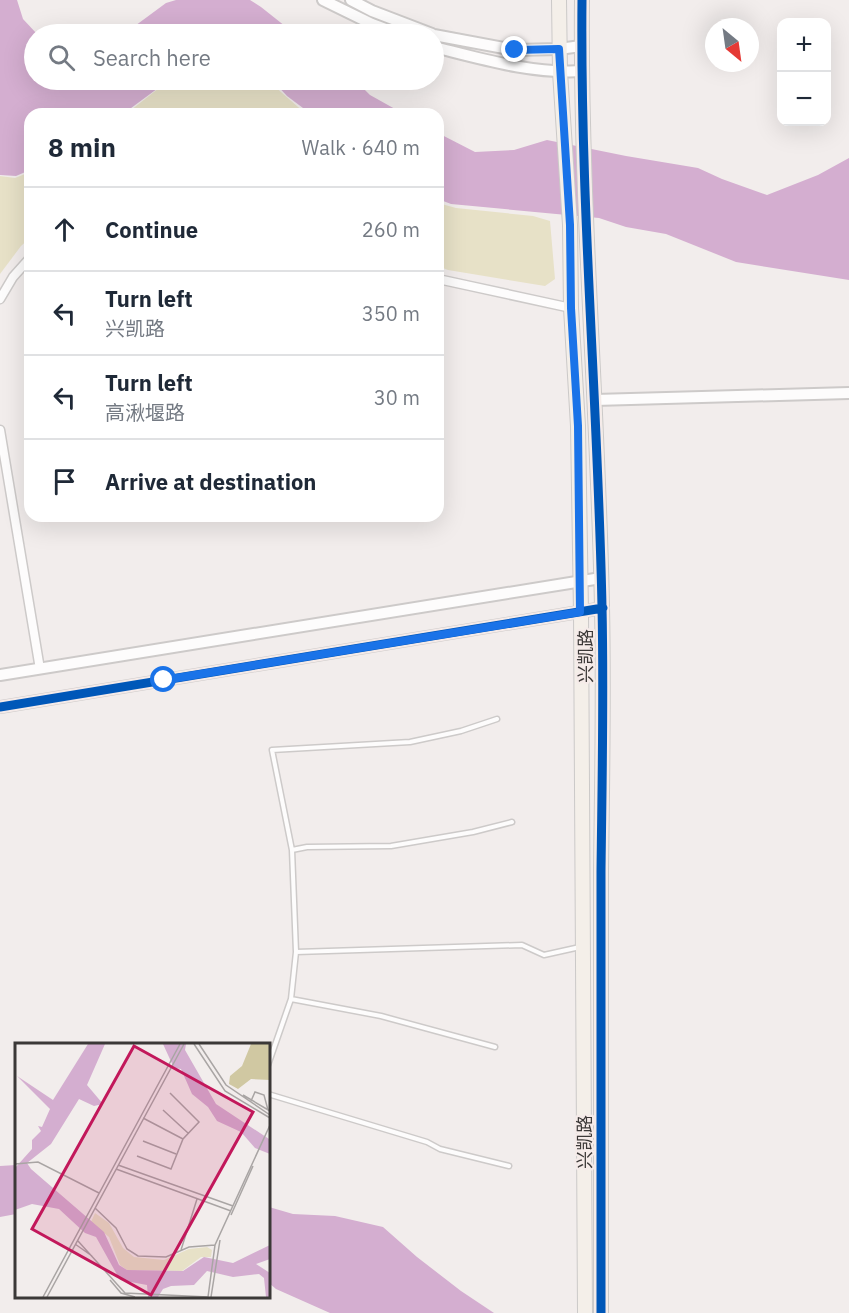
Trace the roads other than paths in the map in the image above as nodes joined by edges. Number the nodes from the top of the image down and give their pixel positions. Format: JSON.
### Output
{"nodes":[{"id":1,"x":323,"y":0,"type":"edge"},
{"id":2,"x":351,"y":0,"type":"edge"},
{"id":3,"x":559,"y":0,"type":"edge"},
{"id":4,"x":582,"y":0,"type":"edge"},
{"id":5,"x":372,"y":24,"type":"edge"},
{"id":6,"x":405,"y":24,"type":"edge"},
{"id":7,"x":444,"y":37,"type":"edge"},
{"id":8,"x":581,"y":46,"type":"junction"},
{"id":9,"x":444,"y":49,"type":"edge"},
{"id":10,"x":559,"y":49,"type":"junction"},
{"id":11,"x":582,"y":71,"type":"junction"},
{"id":12,"x":560,"y":72,"type":"junction"},
{"id":13,"x":24,"y":265,"type":"edge"},
{"id":14,"x":444,"y":280,"type":"edge"},
{"id":15,"x":0,"y":298,"type":"edge"},
{"id":16,"x":571,"y":308,"type":"junction"},
{"id":17,"x":849,"y":393,"type":"edge"},
{"id":18,"x":595,"y":399,"type":"junction"},
{"id":19,"x":0,"y":430,"type":"edge"},
{"id":20,"x":601,"y":578,"type":"junction"},
{"id":21,"x":579,"y":582,"type":"junction"},
{"id":22,"x":603,"y":608,"type":"junction"},
{"id":23,"x":580,"y":612,"type":"junction"},
{"id":24,"x":40,"y":669,"type":"junction"},
{"id":25,"x":0,"y":675,"type":"edge"},
{"id":26,"x":0,"y":707,"type":"edge"},
{"id":27,"x":497,"y":719,"type":"dead end"},
{"id":28,"x":512,"y":822,"type":"dead end"},
{"id":29,"x":292,"y":850,"type":"junction"},
{"id":30,"x":583,"y":946,"type":"junction"},
{"id":31,"x":296,"y":952,"type":"junction"},
{"id":32,"x":291,"y":999,"type":"junction"},
{"id":33,"x":495,"y":1047,"type":"dead end"},
{"id":34,"x":270,"y":1059,"type":"edge"},
{"id":35,"x":270,"y":1095,"type":"edge"},
{"id":36,"x":509,"y":1166,"type":"dead end"},
{"id":37,"x":585,"y":1313,"type":"edge"},
{"id":38,"x":601,"y":1313,"type":"edge"}],
"edges":[{"from":1,"to":5,"type":"street"},
{"from":2,"to":6,"type":"street"},
{"from":3,"to":10,"type":"main road","name":"兴凯路"},
{"from":4,"to":8,"type":"main road","name":"兴凯路"},
{"from":7,"to":10,"type":"street"},
{"from":8,"to":10,"type":"street"},
{"from":8,"to":11,"type":"main road","name":"兴凯路"},
{"from":9,"to":12,"type":"street"},
{"from":10,"to":12,"type":"main road","name":"兴凯路"},
{"from":11,"to":12,"type":"street"},
{"from":11,"to":18,"type":"main road","name":"兴凯路"},
{"from":12,"to":16,"type":"main road","name":"兴凯路"},
{"from":13,"to":15,"type":"street"},
{"from":14,"to":16,"type":"street"},
{"from":16,"to":21,"type":"main road","name":"兴凯路"},
{"from":17,"to":18,"type":"street"},
{"from":18,"to":20,"type":"main road","name":"兴凯路"},
{"from":19,"to":24,"type":"street"},
{"from":20,"to":21,"type":"street"},
{"from":20,"to":22,"type":"main road","name":"兴凯路"},
{"from":21,"to":23,"type":"main road","name":"兴凯路"},
{"from":21,"to":24,"type":"street"},
{"from":22,"to":23,"type":"street"},
{"from":22,"to":38,"type":"main road","name":"兴凯路"},
{"from":23,"to":26,"type":"street"},
{"from":23,"to":30,"type":"main road","name":"兴凯路"},
{"from":24,"to":25,"type":"street"},
{"from":27,"to":29,"type":"lane"},
{"from":28,"to":29,"type":"lane"},
{"from":29,"to":31,"type":"lane"},
{"from":30,"to":31,"type":"lane"},
{"from":30,"to":37,"type":"main road","name":"兴凯路"},
{"from":31,"to":32,"type":"lane"},
{"from":32,"to":33,"type":"lane"},
{"from":32,"to":34,"type":"lane"},
{"from":35,"to":36,"type":"lane"}]}
